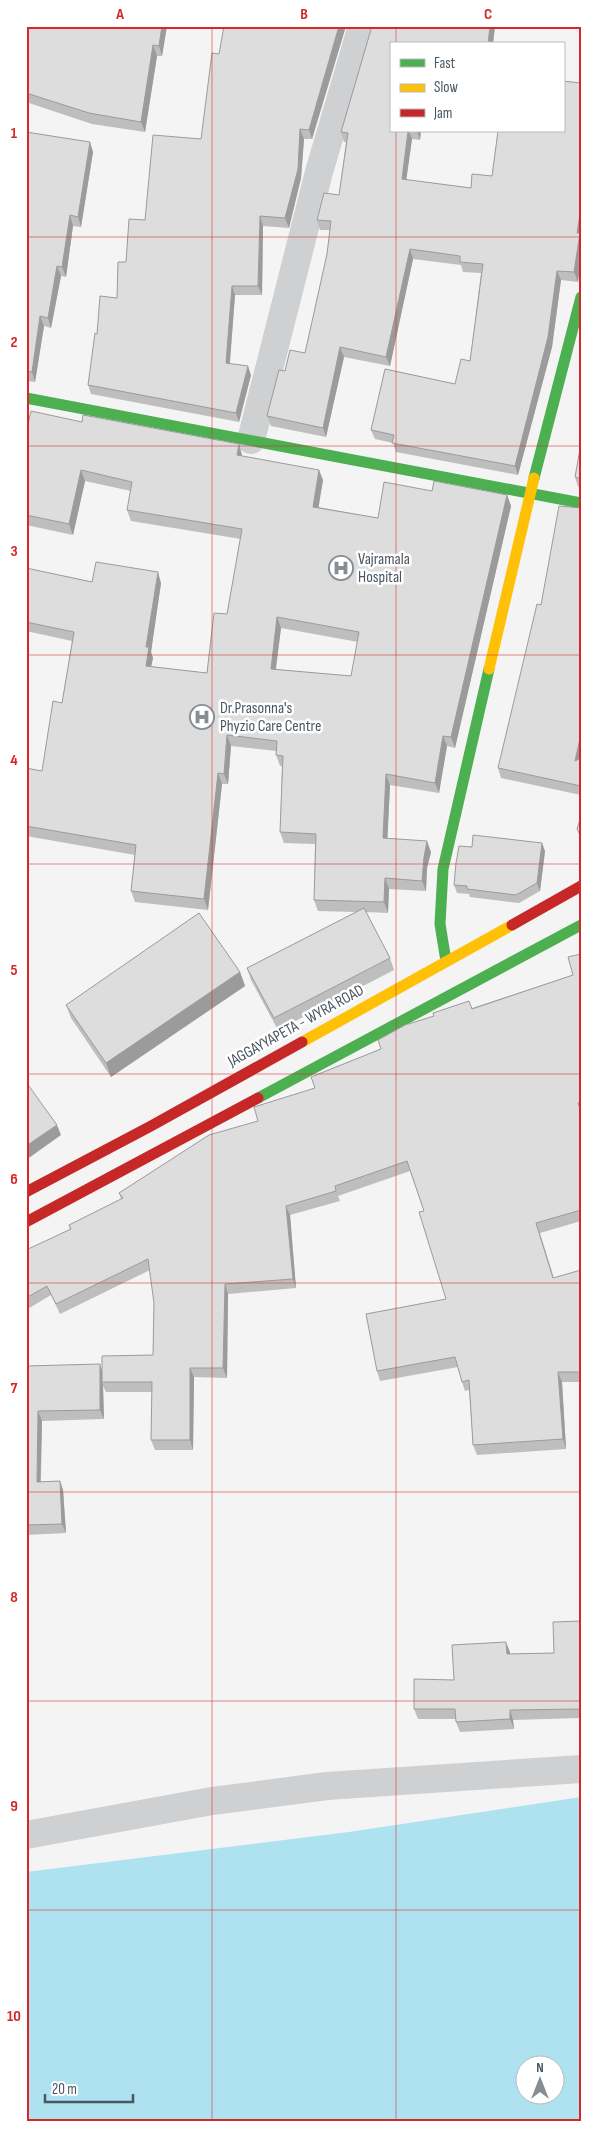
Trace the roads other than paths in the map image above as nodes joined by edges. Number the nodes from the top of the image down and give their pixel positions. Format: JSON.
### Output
{"nodes":[{"id":1,"x":362,"y":26,"type":"edge"},
{"id":2,"x":581,"y":297,"type":"edge"},
{"id":3,"x":26,"y":398,"type":"edge"},
{"id":4,"x":251,"y":440,"type":"junction"},
{"id":5,"x":530,"y":494,"type":"junction"},
{"id":6,"x":581,"y":503,"type":"edge"},
{"id":7,"x":581,"y":886,"type":"edge"},
{"id":8,"x":581,"y":925,"type":"edge"},
{"id":9,"x":446,"y":961,"type":"junction"},
{"id":10,"x":26,"y":1192,"type":"edge"},
{"id":11,"x":26,"y":1222,"type":"edge"},
{"id":12,"x":581,"y":1769,"type":"edge"},
{"id":13,"x":26,"y":1835,"type":"edge"}],
"edges":[{"from":1,"to":4,"type":"street"},
{"from":2,"to":5,"type":"main road"},
{"from":3,"to":4,"type":"main road"},
{"from":4,"to":5,"type":"main road"},
{"from":5,"to":6,"type":"main road"},
{"from":5,"to":9,"type":"main road"},
{"from":7,"to":9,"type":"main road","name":"JAGGAYYAPETA - WYRA ROAD"},
{"from":8,"to":11,"type":"main road"},
{"from":9,"to":10,"type":"main road","name":"JAGGAYYAPETA - WYRA ROAD"},
{"from":12,"to":13,"type":"street"}]}
